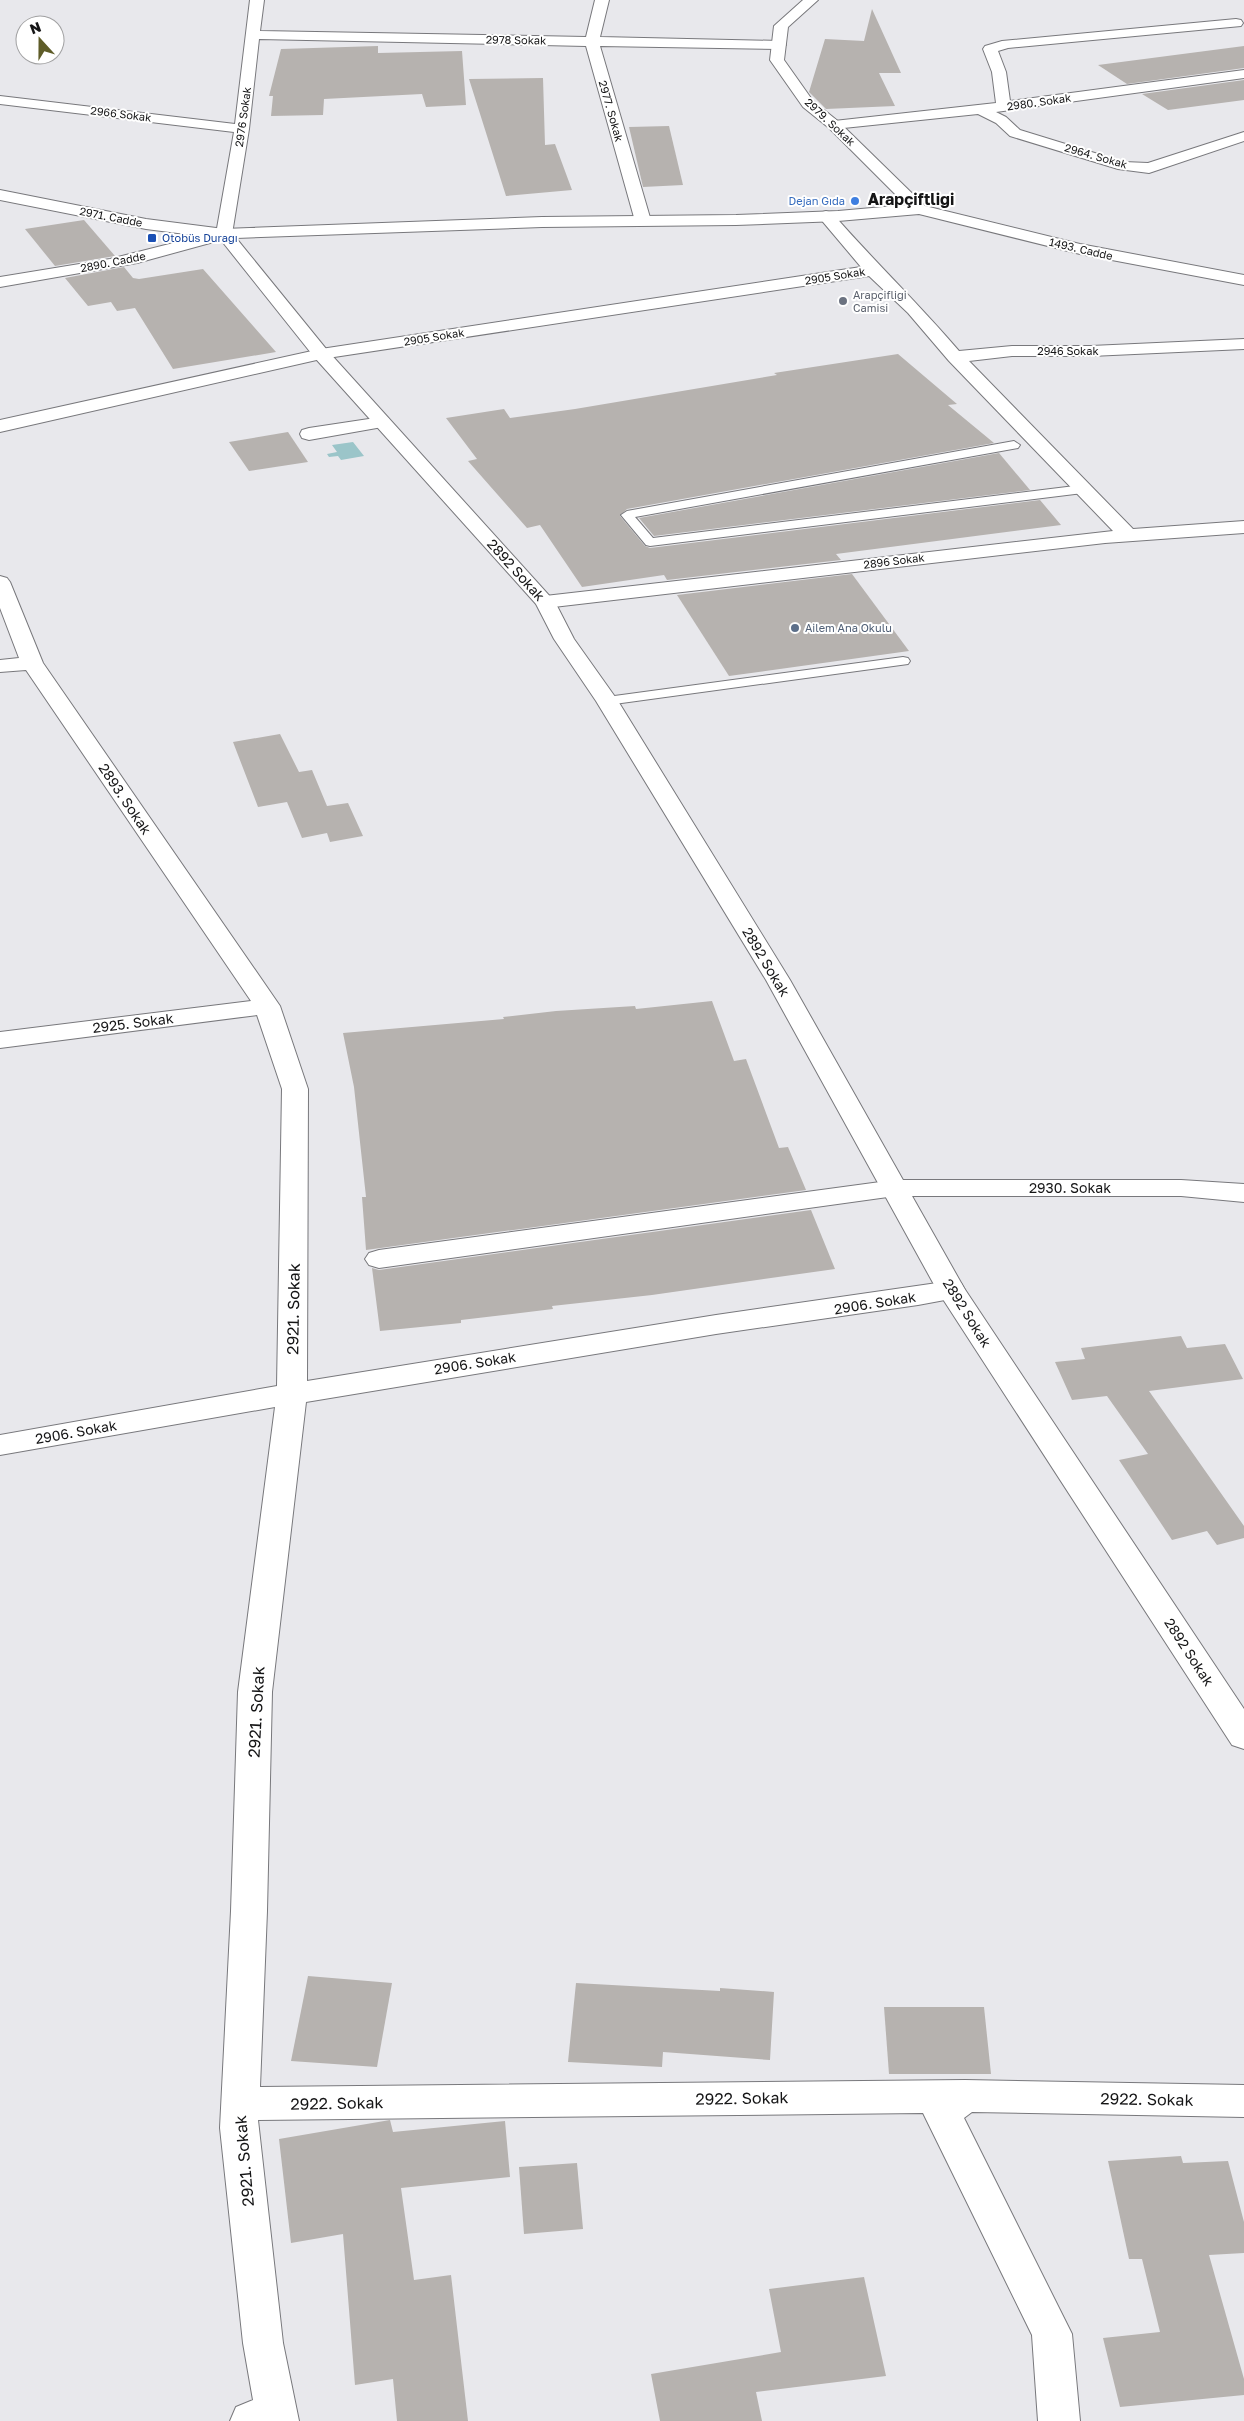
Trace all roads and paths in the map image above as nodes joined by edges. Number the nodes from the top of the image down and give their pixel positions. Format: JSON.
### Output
{"nodes":[{"id":1,"x":258,"y":0,"type":"edge"},
{"id":2,"x":602,"y":0,"type":"edge"},
{"id":3,"x":811,"y":0,"type":"edge"},
{"id":4,"x":1241,"y":24,"type":"edge"},
{"id":5,"x":252,"y":35,"type":"junction"},
{"id":6,"x":592,"y":42,"type":"junction"},
{"id":7,"x":779,"y":45,"type":"junction"},
{"id":8,"x":1242,"y":76,"type":"edge"},
{"id":9,"x":0,"y":100,"type":"edge"},
{"id":10,"x":1004,"y":107,"type":"junction"},
{"id":11,"x":982,"y":110,"type":"junction"},
{"id":12,"x":834,"y":125,"type":"junction"},
{"id":13,"x":242,"y":129,"type":"junction"},
{"id":14,"x":1244,"y":136,"type":"edge"},
{"id":15,"x":0,"y":195,"type":"edge"},
{"id":16,"x":919,"y":209,"type":"junction"},
{"id":17,"x":826,"y":216,"type":"junction"},
{"id":18,"x":642,"y":221,"type":"junction"},
{"id":19,"x":224,"y":234,"type":"junction"},
{"id":20,"x":873,"y":270,"type":"junction"},
{"id":21,"x":1244,"y":280,"type":"edge"},
{"id":22,"x":0,"y":282,"type":"edge"},
{"id":23,"x":1244,"y":344,"type":"edge"},
{"id":24,"x":321,"y":354,"type":"junction"},
{"id":25,"x":955,"y":356,"type":"junction"},
{"id":26,"x":382,"y":422,"type":"junction"},
{"id":27,"x":0,"y":426,"type":"edge"},
{"id":28,"x":310,"y":434,"type":"dead end"},
{"id":29,"x":1014,"y":445,"type":"dead end"},
{"id":30,"x":1083,"y":489,"type":"junction"},
{"id":31,"x":1244,"y":527,"type":"edge"},
{"id":32,"x":1129,"y":536,"type":"junction"},
{"id":33,"x":0,"y":582,"type":"edge"},
{"id":34,"x":545,"y":602,"type":"junction"},
{"id":35,"x":903,"y":661,"type":"dead end"},
{"id":36,"x":32,"y":664,"type":"junction"},
{"id":37,"x":0,"y":666,"type":"edge"},
{"id":38,"x":607,"y":701,"type":"junction"},
{"id":39,"x":267,"y":1006,"type":"junction"},
{"id":40,"x":0,"y":1040,"type":"edge"},
{"id":41,"x":895,"y":1188,"type":"junction"},
{"id":42,"x":1244,"y":1193,"type":"edge"},
{"id":43,"x":379,"y":1259,"type":"dead end"},
{"id":44,"x":951,"y":1290,"type":"junction"},
{"id":45,"x":292,"y":1393,"type":"junction"},
{"id":46,"x":0,"y":1446,"type":"edge"},
{"id":47,"x":1244,"y":1736,"type":"edge"},
{"id":48,"x":965,"y":2096,"type":"junction"},
{"id":49,"x":1244,"y":2101,"type":"edge"},
{"id":50,"x":240,"y":2104,"type":"junction"},
{"id":51,"x":268,"y":2418,"type":"edge"},
{"id":52,"x":1059,"y":2421,"type":"edge"}],
"edges":[{"from":1,"to":5,"type":"street","name":"2976 Sokak"},
{"from":2,"to":6,"type":"street","name":"2977. Sokak"},
{"from":3,"to":7,"type":"street","name":"2979. Sokak"},
{"from":4,"to":10,"type":"street"},
{"from":5,"to":6,"type":"street","name":"2978 Sokak"},
{"from":5,"to":13,"type":"street","name":"2976 Sokak"},
{"from":6,"to":7,"type":"street","name":"2978 Sokak"},
{"from":6,"to":18,"type":"street","name":"2977. Sokak"},
{"from":7,"to":12,"type":"street","name":"2979. Sokak"},
{"from":8,"to":10,"type":"street","name":"2980. Sokak"},
{"from":9,"to":13,"type":"street","name":"2966 Sokak"},
{"from":10,"to":11,"type":"street","name":"2980. Sokak"},
{"from":11,"to":12,"type":"street","name":"2980. Sokak"},
{"from":11,"to":14,"type":"street","name":"2964. Sokak"},
{"from":12,"to":16,"type":"street","name":"2979. Sokak"},
{"from":13,"to":19,"type":"street","name":"2976 Sokak"},
{"from":15,"to":19,"type":"street","name":"2971. Cadde"},
{"from":16,"to":17,"type":"street"},
{"from":16,"to":21,"type":"street","name":"1493. Cadde"},
{"from":17,"to":18,"type":"street"},
{"from":17,"to":20,"type":"street"},
{"from":18,"to":19,"type":"street"},
{"from":19,"to":22,"type":"street","name":"2890. Cadde"},
{"from":19,"to":24,"type":"street","name":"2892 Sokak"},
{"from":20,"to":24,"type":"street","name":"2905 Sokak"},
{"from":20,"to":25,"type":"street"},
{"from":23,"to":25,"type":"street","name":"2946 Sokak"},
{"from":24,"to":26,"type":"street","name":"2892 Sokak"},
{"from":24,"to":27,"type":"street","name":"2905 Sokak"},
{"from":25,"to":30,"type":"street"},
{"from":26,"to":28,"type":"street"},
{"from":26,"to":34,"type":"street","name":"2892 Sokak"},
{"from":29,"to":30,"type":"lane"},
{"from":30,"to":32,"type":"street"},
{"from":31,"to":32,"type":"street","name":"2896 Sokak"},
{"from":32,"to":34,"type":"street","name":"2896 Sokak"},
{"from":33,"to":36,"type":"street","name":"2893. Sokak"},
{"from":34,"to":38,"type":"street","name":"2892 Sokak"},
{"from":35,"to":38,"type":"lane"},
{"from":36,"to":37,"type":"street"},
{"from":36,"to":39,"type":"street","name":"2893. Sokak"},
{"from":38,"to":41,"type":"street","name":"2892 Sokak"},
{"from":39,"to":40,"type":"street","name":"2925. Sokak"},
{"from":39,"to":45,"type":"street","name":"2921. Sokak"},
{"from":41,"to":42,"type":"street","name":"2930. Sokak"},
{"from":41,"to":43,"type":"street","name":"2930. Sokak"},
{"from":41,"to":44,"type":"street","name":"2892 Sokak"},
{"from":44,"to":45,"type":"street","name":"2906. Sokak"},
{"from":44,"to":47,"type":"street","name":"2892 Sokak"},
{"from":45,"to":46,"type":"street","name":"2906. Sokak"},
{"from":45,"to":50,"type":"street","name":"2921. Sokak"},
{"from":48,"to":49,"type":"street","name":"2922. Sokak"},
{"from":48,"to":50,"type":"street","name":"2922. Sokak"},
{"from":48,"to":52,"type":"street"},
{"from":50,"to":51,"type":"street","name":"2921. Sokak"}]}
